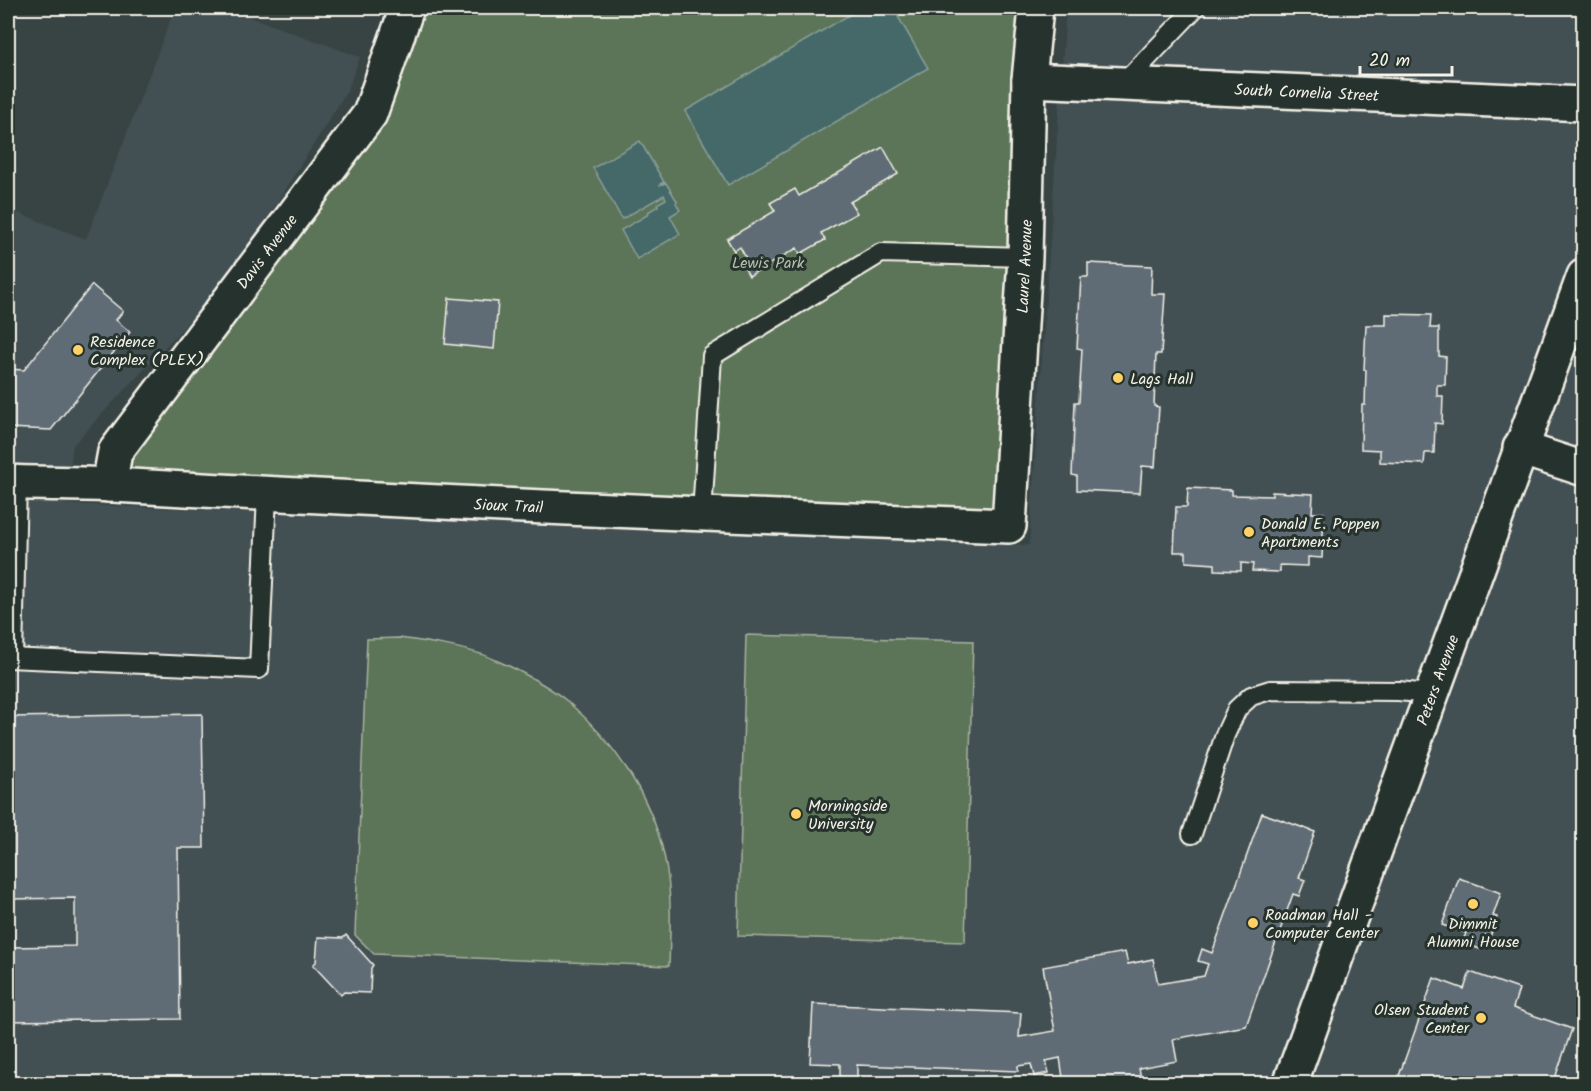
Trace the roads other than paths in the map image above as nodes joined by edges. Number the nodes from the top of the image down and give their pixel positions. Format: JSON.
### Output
{"nodes":[{"id":1,"x":407,"y":8,"type":"edge"},
{"id":2,"x":1036,"y":8,"type":"edge"},
{"id":3,"x":1195,"y":8,"type":"edge"},
{"id":4,"x":1029,"y":80,"type":"junction"},
{"id":5,"x":1123,"y":84,"type":"junction"},
{"id":6,"x":1584,"y":104,"type":"edge"},
{"id":7,"x":1024,"y":257,"type":"junction"},
{"id":8,"x":1584,"y":276,"type":"edge"},
{"id":9,"x":1520,"y":448,"type":"junction"},
{"id":10,"x":1584,"y":470,"type":"edge"},
{"id":11,"x":12,"y":482,"type":"edge"},
{"id":12,"x":110,"y":485,"type":"junction"},
{"id":13,"x":267,"y":495,"type":"junction"},
{"id":14,"x":702,"y":514,"type":"junction"},
{"id":15,"x":1009,"y":526,"type":"joint"},
{"id":16,"x":10,"y":658,"type":"edge"},
{"id":17,"x":1431,"y":694,"type":"junction"},
{"id":18,"x":1192,"y":834,"type":"dead end"},
{"id":19,"x":1290,"y":1083,"type":"edge"}],
"edges":[{"from":1,"to":12,"type":"street","name":"Davis Avenue"},
{"from":2,"to":4,"type":"street","name":"Laurel Avenue"},
{"from":3,"to":5,"type":"lane"},
{"from":4,"to":5,"type":"street","name":"South Cornelia Street"},
{"from":4,"to":7,"type":"street","name":"Laurel Avenue"},
{"from":5,"to":6,"type":"street","name":"South Cornelia Street"},
{"from":7,"to":14,"type":"lane"},
{"from":7,"to":15,"type":"street","name":"Laurel Avenue"},
{"from":8,"to":9,"type":"street","name":"Peters Avenue"},
{"from":9,"to":10,"type":"street"},
{"from":9,"to":17,"type":"street","name":"Peters Avenue"},
{"from":11,"to":12,"type":"street","name":"Sioux Trail"},
{"from":11,"to":16,"type":"lane"},
{"from":12,"to":13,"type":"street","name":"Sioux Trail"},
{"from":13,"to":14,"type":"street","name":"Sioux Trail"},
{"from":13,"to":16,"type":"lane"},
{"from":14,"to":15,"type":"street","name":"Sioux Trail"},
{"from":17,"to":18,"type":"lane"},
{"from":17,"to":19,"type":"street","name":"Peters Avenue"}]}
